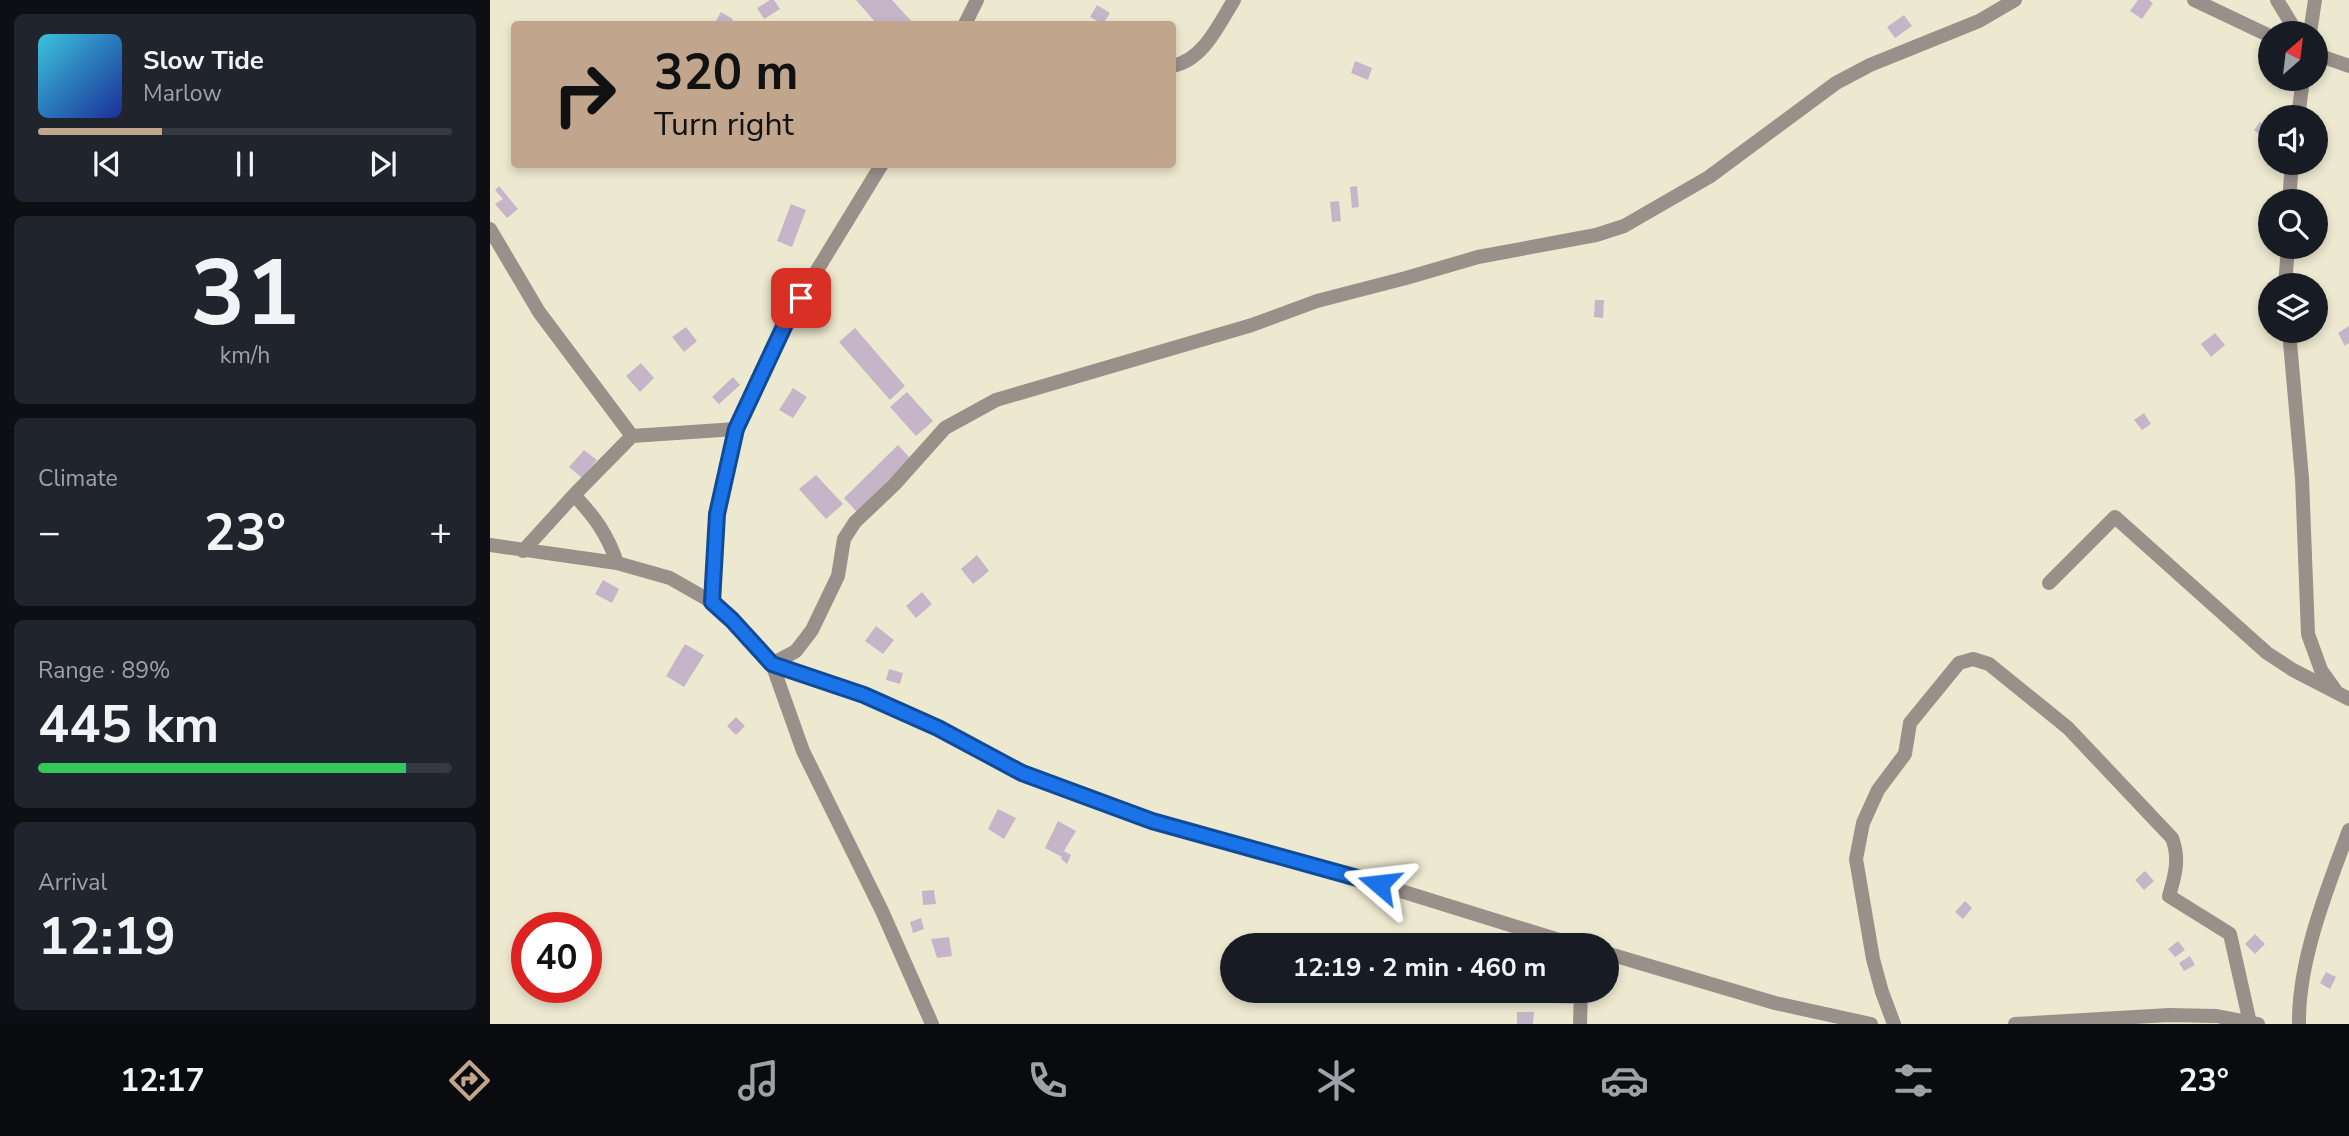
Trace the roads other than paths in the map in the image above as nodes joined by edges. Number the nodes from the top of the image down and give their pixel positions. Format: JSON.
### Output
{"nodes":[{"id":1,"x":977,"y":0,"type":"edge"},
{"id":2,"x":1234,"y":0,"type":"edge"},
{"id":3,"x":2015,"y":0,"type":"edge"},
{"id":4,"x":2194,"y":0,"type":"edge"},
{"id":5,"x":2277,"y":0,"type":"edge"},
{"id":6,"x":2315,"y":0,"type":"edge"},
{"id":7,"x":966,"y":21,"type":"edge"},
{"id":8,"x":2290,"y":21,"type":"edge"},
{"id":9,"x":2312,"y":21,"type":"edge"},
{"id":10,"x":2258,"y":30,"type":"edge"},
{"id":11,"x":2328,"y":59,"type":"edge"},
{"id":12,"x":1176,"y":66,"type":"edge"},
{"id":13,"x":2349,"y":66,"type":"edge"},
{"id":14,"x":880,"y":168,"type":"edge"},
{"id":15,"x":490,"y":229,"type":"edge"},
{"id":16,"x":2290,"y":343,"type":"edge"},
{"id":17,"x":736,"y":429,"type":"junction"},
{"id":18,"x":632,"y":436,"type":"junction"},
{"id":19,"x":574,"y":495,"type":"junction"},
{"id":20,"x":490,"y":545,"type":"edge"},
{"id":21,"x":523,"y":551,"type":"junction"},
{"id":22,"x":617,"y":563,"type":"junction"},
{"id":23,"x":2049,"y":583,"type":"dead end"},
{"id":24,"x":712,"y":602,"type":"junction"},
{"id":25,"x":772,"y":664,"type":"junction"},
{"id":26,"x":2344,"y":697,"type":"edge"},
{"id":27,"x":2349,"y":830,"type":"edge"},
{"id":28,"x":1537,"y":933,"type":"edge"},
{"id":29,"x":1619,"y":957,"type":"edge"},
{"id":30,"x":1581,"y":1003,"type":"edge"},
{"id":31,"x":2250,"y":1023,"type":"edge"},
{"id":32,"x":932,"y":1024,"type":"edge"},
{"id":33,"x":1580,"y":1024,"type":"edge"},
{"id":34,"x":1871,"y":1024,"type":"edge"},
{"id":35,"x":1894,"y":1024,"type":"edge"},
{"id":36,"x":2015,"y":1024,"type":"edge"},
{"id":37,"x":2258,"y":1024,"type":"edge"},
{"id":38,"x":2299,"y":1024,"type":"edge"}],
"edges":[{"from":1,"to":7,"type":"street"},
{"from":2,"to":12,"type":"street"},
{"from":3,"to":25,"type":"street"},
{"from":4,"to":10,"type":"street"},
{"from":5,"to":8,"type":"street"},
{"from":6,"to":9,"type":"street"},
{"from":11,"to":13,"type":"street"},
{"from":14,"to":17,"type":"street"},
{"from":15,"to":18,"type":"street"},
{"from":16,"to":26,"type":"street"},
{"from":17,"to":18,"type":"street"},
{"from":17,"to":24,"type":"street"},
{"from":18,"to":19,"type":"street"},
{"from":19,"to":21,"type":"street"},
{"from":19,"to":22,"type":"street"},
{"from":20,"to":21,"type":"street"},
{"from":21,"to":22,"type":"street"},
{"from":22,"to":24,"type":"street"},
{"from":23,"to":26,"type":"street"},
{"from":24,"to":25,"type":"street"},
{"from":25,"to":28,"type":"street"},
{"from":25,"to":32,"type":"street"},
{"from":27,"to":38,"type":"street"},
{"from":29,"to":34,"type":"street"},
{"from":30,"to":33,"type":"street"},
{"from":31,"to":35,"type":"street"},
{"from":31,"to":36,"type":"street"},
{"from":31,"to":37,"type":"street"}]}
